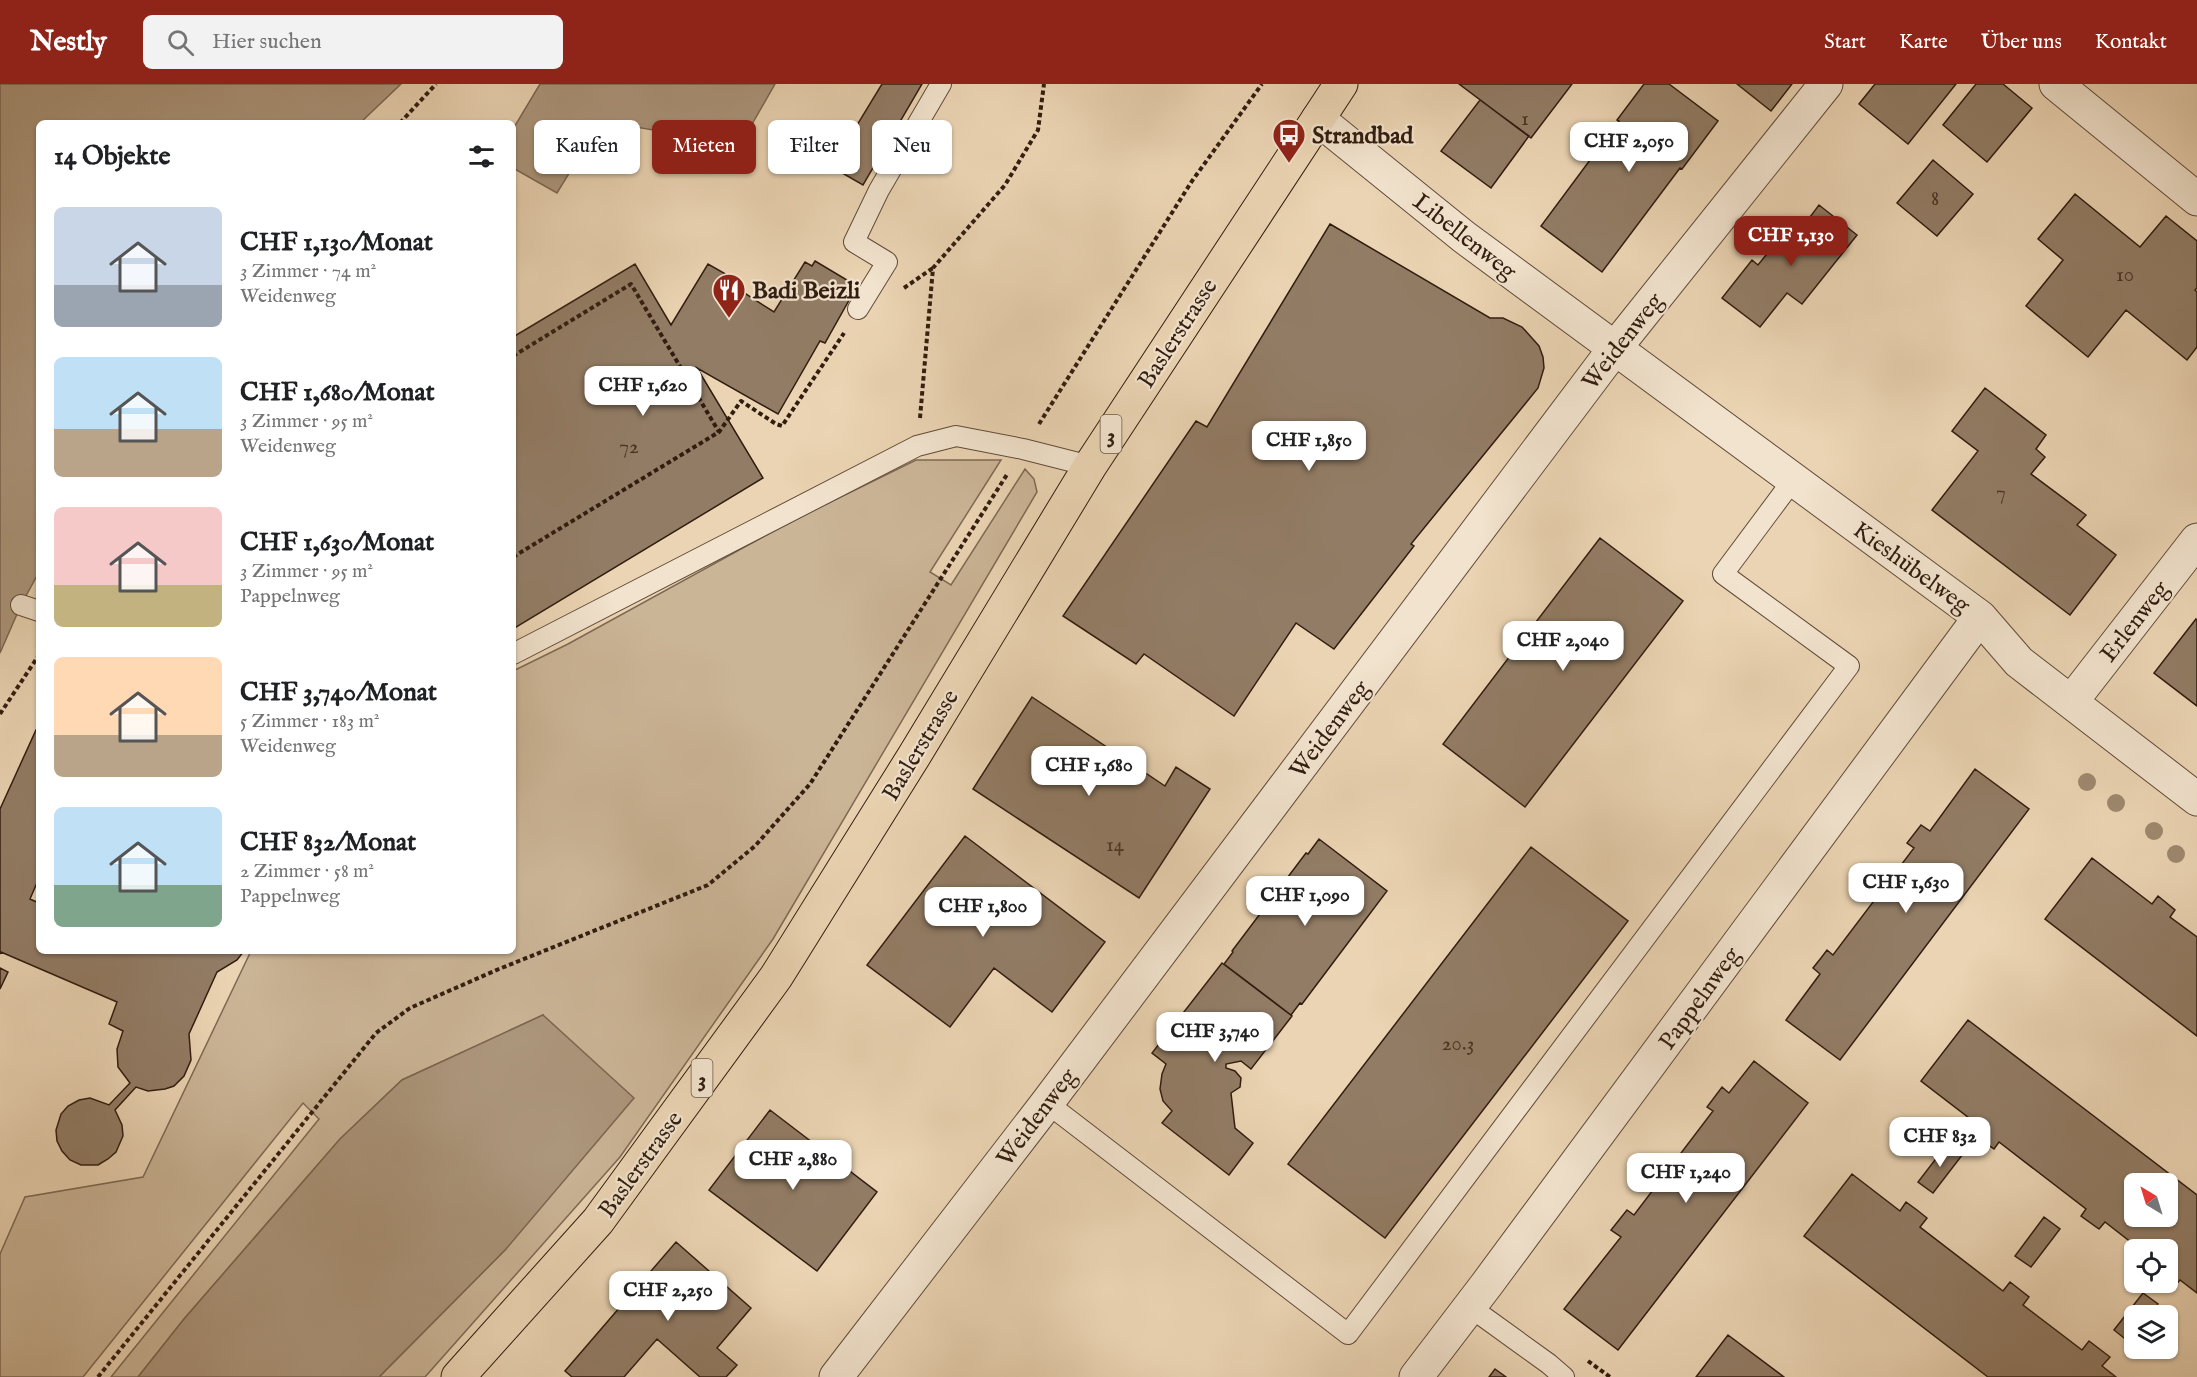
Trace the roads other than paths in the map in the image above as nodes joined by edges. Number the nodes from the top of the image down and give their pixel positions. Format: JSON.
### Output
{"nodes":[{"id":1,"x":941,"y":84,"type":"edge"},
{"id":2,"x":1341,"y":84,"type":"edge"},
{"id":3,"x":1826,"y":84,"type":"edge"},
{"id":4,"x":2056,"y":84,"type":"edge"},
{"id":5,"x":1318,"y":119,"type":"junction"},
{"id":6,"x":2197,"y":199,"type":"edge"},
{"id":7,"x":858,"y":309,"type":"road end"},
{"id":8,"x":1615,"y":348,"type":"junction"},
{"id":9,"x":1090,"y":466,"type":"junction"},
{"id":10,"x":1793,"y":480,"type":"junction"},
{"id":11,"x":2197,"y":540,"type":"edge"},
{"id":12,"x":1980,"y":617,"type":"junction"},
{"id":13,"x":516,"y":652,"type":"edge"},
{"id":14,"x":2071,"y":702,"type":"junction"},
{"id":15,"x":2197,"y":799,"type":"edge"},
{"id":16,"x":1047,"y":1102,"type":"junction"},
{"id":17,"x":1470,"y":1307,"type":"junction"},
{"id":18,"x":458,"y":1377,"type":"edge"},
{"id":19,"x":836,"y":1377,"type":"edge"},
{"id":20,"x":1416,"y":1377,"type":"edge"},
{"id":21,"x":1564,"y":1377,"type":"edge"}],
"edges":[{"from":1,"to":7,"type":"lane"},
{"from":2,"to":5,"type":"main road","name":"Baslerstrasse","number":"3"},
{"from":3,"to":8,"type":"street","name":"Weidenweg"},
{"from":4,"to":6,"type":"street"},
{"from":5,"to":8,"type":"street","name":"Libellenweg"},
{"from":5,"to":9,"type":"main road","name":"Baslerstrasse","number":"3"},
{"from":8,"to":10,"type":"street","name":"Kieshübelweg"},
{"from":8,"to":16,"type":"street","name":"Weidenweg"},
{"from":9,"to":13,"type":"lane"},
{"from":9,"to":18,"type":"main road","name":"Baslerstrasse","number":"3"},
{"from":10,"to":12,"type":"street","name":"Kieshübelweg"},
{"from":10,"to":16,"type":"lane"},
{"from":11,"to":14,"type":"street","name":"Erlenweg"},
{"from":12,"to":14,"type":"street","name":"Kieshübelweg"},
{"from":12,"to":17,"type":"street","name":"Pappelnweg"},
{"from":14,"to":15,"type":"street","name":"Kieshübelweg"},
{"from":16,"to":19,"type":"street","name":"Weidenweg"},
{"from":17,"to":20,"type":"street","name":"Pappelnweg"},
{"from":17,"to":21,"type":"lane"}]}
